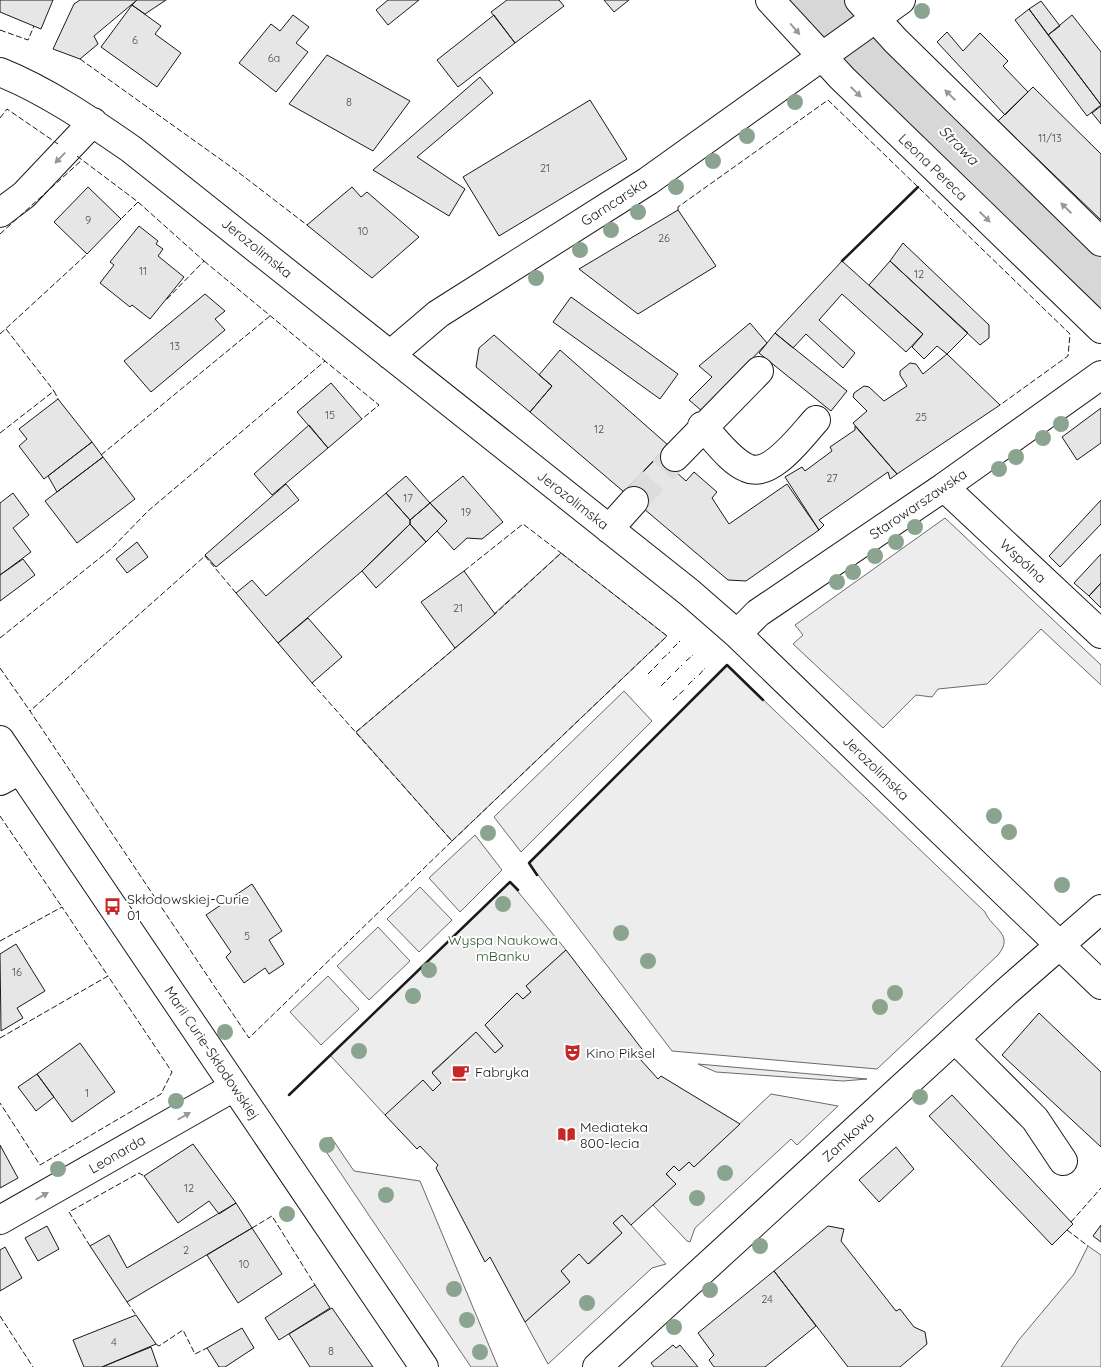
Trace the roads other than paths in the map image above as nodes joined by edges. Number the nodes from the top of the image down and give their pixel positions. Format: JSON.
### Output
{"nodes":[{"id":1,"x":770,"y":0,"type":"edge"},
{"id":2,"x":901,"y":0,"type":"edge"},
{"id":3,"x":867,"y":15,"type":"edge"},
{"id":4,"x":830,"y":52,"type":"junction"},
{"id":5,"x":0,"y":72,"type":"edge"},
{"id":6,"x":93,"y":122,"type":"junction"},
{"id":7,"x":0,"y":213,"type":"edge"},
{"id":8,"x":1101,"y":242,"type":"edge"},
{"id":9,"x":1101,"y":329,"type":"edge"},
{"id":10,"x":390,"y":355,"type":"junction"},
{"id":11,"x":758,"y":371,"type":"dead end"},
{"id":12,"x":1101,"y":375,"type":"edge"},
{"id":13,"x":816,"y":420,"type":"dead end"},
{"id":14,"x":702,"y":426,"type":"junction"},
{"id":15,"x":674,"y":456,"type":"tunnel mouth"},
{"id":16,"x":944,"y":487,"type":"junction"},
{"id":17,"x":634,"y":500,"type":"tunnel mouth"},
{"id":18,"x":609,"y":528,"type":"junction"},
{"id":19,"x":737,"y":634,"type":"junction"},
{"id":20,"x":1101,"y":634,"type":"edge"},
{"id":21,"x":0,"y":740,"type":"edge"},
{"id":22,"x":10,"y":776,"type":"edge"},
{"id":23,"x":1101,"y":909,"type":"edge"},
{"id":24,"x":1058,"y":945,"type":"junction"},
{"id":25,"x":1101,"y":986,"type":"edge"},
{"id":26,"x":955,"y":1039,"type":"junction"},
{"id":27,"x":234,"y":1088,"type":"junction"},
{"id":28,"x":1064,"y":1161,"type":"dead end"},
{"id":29,"x":0,"y":1220,"type":"edge"},
{"id":30,"x":424,"y":1367,"type":"edge"},
{"id":31,"x":598,"y":1367,"type":"edge"}],
"edges":[{"from":1,"to":4,"type":"street","name":"Leona Pereca","one_way":true},
{"from":2,"to":3,"type":"street"},
{"from":3,"to":4,"type":"street","name":"Garncarska"},
{"from":8,"to":3,"type":"street","one_way":true},
{"from":4,"to":9,"type":"street","name":"Leona Pereca","one_way":true},
{"from":4,"to":10,"type":"street","name":"Garncarska"},
{"from":5,"to":6,"type":"street","name":"Jerozolimska"},
{"from":6,"to":7,"type":"street","one_way":true},
{"from":6,"to":10,"type":"street","name":"Jerozolimska"},
{"from":10,"to":18,"type":"street","name":"Jerozolimska"},
{"from":11,"to":14,"type":"street"},
{"from":12,"to":16,"type":"street","name":"Starowarszawska"},
{"from":13,"to":14,"type":"street"},
{"from":14,"to":15,"type":"street"},
{"from":16,"to":19,"type":"street","name":"Starowarszawska"},
{"from":16,"to":20,"type":"street","name":"Wspólna"},
{"from":17,"to":18,"type":"street"},
{"from":18,"to":19,"type":"street","name":"Jerozolimska"},
{"from":19,"to":24,"type":"street","name":"Jerozolimska"},
{"from":21,"to":22,"type":"street","name":"Marii Curie-Skłodowskiej"},
{"from":22,"to":27,"type":"street","name":"Marii Curie-Skłodowskiej"},
{"from":23,"to":24,"type":"street","name":"Zamkowa"},
{"from":24,"to":25,"type":"street","name":"Jerozolimska"},
{"from":24,"to":26,"type":"street","name":"Zamkowa"},
{"from":26,"to":28,"type":"street"},
{"from":26,"to":31,"type":"street","name":"Zamkowa"},
{"from":29,"to":27,"type":"street","name":"Leonarda","one_way":true},
{"from":27,"to":30,"type":"street","name":"Marii Curie-Skłodowskiej"}]}
